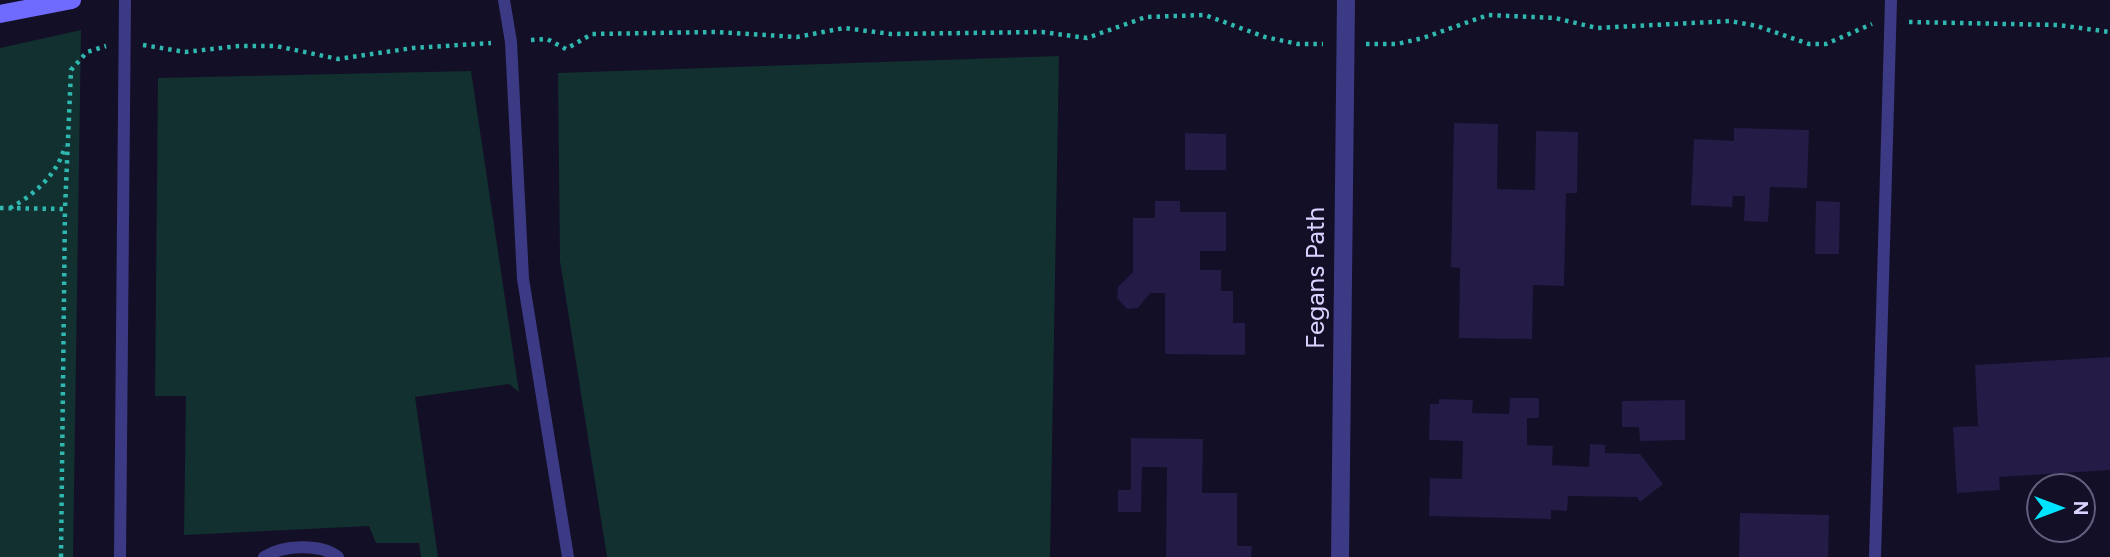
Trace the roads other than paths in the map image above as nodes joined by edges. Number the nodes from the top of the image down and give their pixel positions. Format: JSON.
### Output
{"nodes":[{"id":1,"x":72,"y":0,"type":"edge"},
{"id":2,"x":125,"y":0,"type":"edge"},
{"id":3,"x":504,"y":0,"type":"edge"},
{"id":4,"x":1346,"y":0,"type":"edge"},
{"id":5,"x":1891,"y":0,"type":"edge"},
{"id":6,"x":0,"y":15,"type":"edge"},
{"id":7,"x":120,"y":557,"type":"edge"},
{"id":8,"x":264,"y":557,"type":"edge"},
{"id":9,"x":338,"y":557,"type":"edge"},
{"id":10,"x":568,"y":557,"type":"edge"},
{"id":11,"x":1340,"y":557,"type":"edge"},
{"id":12,"x":1875,"y":557,"type":"edge"}],
"edges":[{"from":1,"to":6,"type":"main road"},
{"from":2,"to":7,"type":"lane"},
{"from":3,"to":10,"type":"lane"},
{"from":4,"to":11,"type":"street","name":"Fegans Path"},
{"from":5,"to":12,"type":"lane"},
{"from":8,"to":9,"type":"lane"}]}
